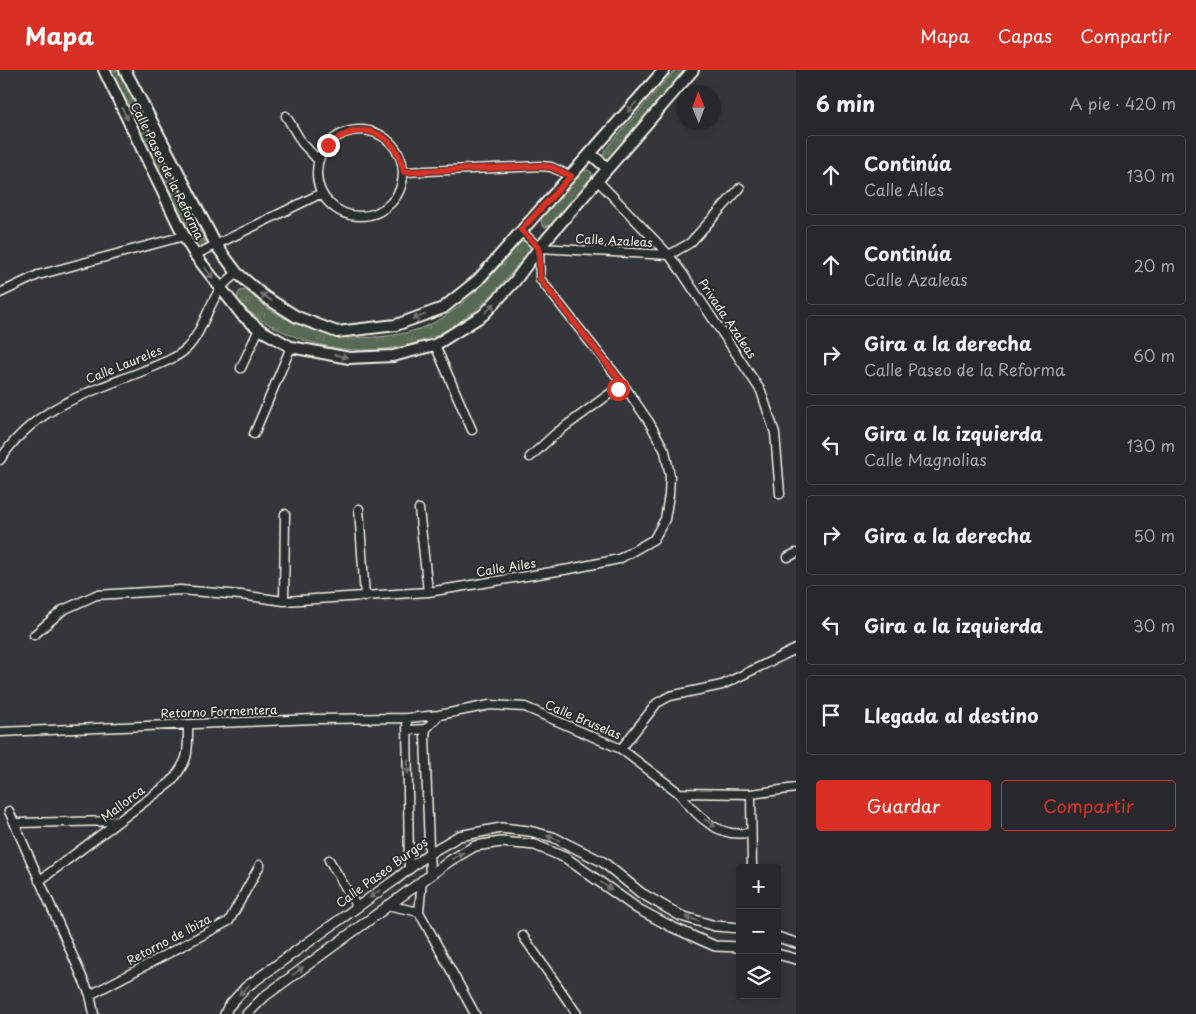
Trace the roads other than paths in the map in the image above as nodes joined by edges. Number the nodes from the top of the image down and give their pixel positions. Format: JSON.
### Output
{"nodes":[{"id":1,"x":104,"y":70,"type":"edge"},
{"id":2,"x":125,"y":70,"type":"edge"},
{"id":3,"x":664,"y":70,"type":"edge"},
{"id":4,"x":693,"y":70,"type":"edge"},
{"id":5,"x":286,"y":116,"type":"dead end"},
{"id":6,"x":590,"y":154,"type":"junction"},
{"id":7,"x":318,"y":160,"type":"junction"},
{"id":8,"x":607,"y":168,"type":"junction"},
{"id":9,"x":404,"y":172,"type":"junction"},
{"id":10,"x":571,"y":176,"type":"junction"},
{"id":11,"x":597,"y":180,"type":"junction"},
{"id":12,"x":740,"y":188,"type":"dead end"},
{"id":13,"x":322,"y":193,"type":"junction"},
{"id":14,"x":521,"y":230,"type":"junction"},
{"id":15,"x":184,"y":236,"type":"junction"},
{"id":16,"x":216,"y":245,"type":"junction"},
{"id":17,"x":539,"y":248,"type":"junction"},
{"id":18,"x":196,"y":255,"type":"junction"},
{"id":19,"x":668,"y":255,"type":"junction"},
{"id":20,"x":237,"y":272,"type":"junction"},
{"id":21,"x":220,"y":288,"type":"junction"},
{"id":22,"x":0,"y":293,"type":"edge"},
{"id":23,"x":259,"y":329,"type":"junction"},
{"id":24,"x":434,"y":344,"type":"junction"},
{"id":25,"x":291,"y":347,"type":"junction"},
{"id":26,"x":241,"y":368,"type":"dead end"},
{"id":27,"x":623,"y":384,"type":"junction"},
{"id":28,"x":472,"y":430,"type":"dead end"},
{"id":29,"x":254,"y":434,"type":"dead end"},
{"id":30,"x":530,"y":457,"type":"dead end"},
{"id":31,"x":0,"y":460,"type":"edge"},
{"id":32,"x":780,"y":494,"type":"dead end"},
{"id":33,"x":359,"y":509,"type":"dead end"},
{"id":34,"x":419,"y":509,"type":"dead end"},
{"id":35,"x":285,"y":514,"type":"dead end"},
{"id":36,"x":796,"y":553,"type":"edge"},
{"id":37,"x":788,"y":557,"type":"dead end"},
{"id":38,"x":428,"y":592,"type":"junction"},
{"id":39,"x":365,"y":597,"type":"junction"},
{"id":40,"x":284,"y":601,"type":"junction"},
{"id":41,"x":34,"y":635,"type":"dead end"},
{"id":42,"x":796,"y":649,"type":"edge"},
{"id":43,"x":439,"y":715,"type":"junction"},
{"id":44,"x":407,"y":718,"type":"junction"},
{"id":45,"x":188,"y":724,"type":"junction"},
{"id":46,"x":426,"y":729,"type":"junction"},
{"id":47,"x":408,"y":730,"type":"junction"},
{"id":48,"x":0,"y":732,"type":"edge"},
{"id":49,"x":621,"y":749,"type":"junction"},
{"id":50,"x":796,"y":788,"type":"edge"},
{"id":51,"x":679,"y":793,"type":"junction"},
{"id":52,"x":751,"y":794,"type":"junction"},
{"id":53,"x":9,"y":811,"type":"dead end"},
{"id":54,"x":119,"y":821,"type":"junction"},
{"id":55,"x":15,"y":823,"type":"junction"},
{"id":56,"x":751,"y":833,"type":"junction"},
{"id":57,"x":428,"y":854,"type":"junction"},
{"id":58,"x":329,"y":860,"type":"dead end"},
{"id":59,"x":752,"y":864,"type":"edge"},
{"id":60,"x":260,"y":865,"type":"dead end"},
{"id":61,"x":410,"y":868,"type":"junction"},
{"id":62,"x":426,"y":877,"type":"junction"},
{"id":63,"x":395,"y":880,"type":"junction"},
{"id":64,"x":39,"y":881,"type":"junction"},
{"id":65,"x":405,"y":892,"type":"junction"},
{"id":66,"x":387,"y":906,"type":"junction"},
{"id":67,"x":357,"y":907,"type":"junction"},
{"id":68,"x":419,"y":912,"type":"junction"},
{"id":69,"x":736,"y":928,"type":"edge"},
{"id":70,"x":523,"y":936,"type":"dead end"},
{"id":71,"x":781,"y":938,"type":"edge"},
{"id":72,"x":796,"y":943,"type":"edge"},
{"id":73,"x":736,"y":947,"type":"edge"},
{"id":74,"x":781,"y":955,"type":"edge"},
{"id":75,"x":796,"y":959,"type":"edge"},
{"id":76,"x":90,"y":995,"type":"junction"},
{"id":77,"x":94,"y":1014,"type":"edge"},
{"id":78,"x":225,"y":1014,"type":"edge"},
{"id":79,"x":247,"y":1014,"type":"edge"},
{"id":80,"x":475,"y":1014,"type":"edge"},
{"id":81,"x":578,"y":1014,"type":"edge"}],
"edges":[{"from":1,"to":15,"type":"main road","name":"Calle Paseo de la Reforma","one_way":true},
{"from":2,"to":16,"type":"main road","name":"Calle Paseo de la Reforma"},
{"from":3,"to":6,"type":"main road","name":"Calle Paseo de la Reforma","one_way":true},
{"from":4,"to":8,"type":"main road","name":"Calle Paseo de la Reforma"},
{"from":5,"to":7,"type":"street"},
{"from":6,"to":8,"type":"main road"},
{"from":6,"to":10,"type":"main road","name":"Calle Paseo de la Reforma"},
{"from":7,"to":9,"type":"street"},
{"from":7,"to":13,"type":"street"},
{"from":8,"to":11,"type":"main road","name":"Calle Paseo de la Reforma"},
{"from":9,"to":10,"type":"street"},
{"from":9,"to":13,"type":"street"},
{"from":10,"to":14,"type":"main road","name":"Calle Paseo de la Reforma"},
{"from":11,"to":17,"type":"main road","name":"Calle Paseo de la Reforma"},
{"from":11,"to":19,"type":"street","name":"Calle Azaleas"},
{"from":12,"to":19,"type":"street"},
{"from":13,"to":16,"type":"street"},
{"from":14,"to":17,"type":"street"},
{"from":14,"to":20,"type":"main road","name":"Calle Paseo de la Reforma","one_way":true},
{"from":15,"to":18,"type":"main road","name":"Calle Paseo de la Reforma"},
{"from":15,"to":22,"type":"street"},
{"from":16,"to":18,"type":"street"},
{"from":16,"to":20,"type":"main road","name":"Calle Paseo de la Reforma"},
{"from":17,"to":19,"type":"street","name":"Calle Azaleas"},
{"from":24,"to":17,"type":"main road","name":"Calle Paseo de la Reforma","one_way":true},
{"from":17,"to":27,"type":"street","name":"Calle Ailes"},
{"from":18,"to":21,"type":"main road","name":"Calle Paseo de la Reforma","one_way":true},
{"from":19,"to":32,"type":"street","name":"Privada Azaleas"},
{"from":20,"to":21,"type":"street","name":"Calle Laureles"},
{"from":21,"to":23,"type":"main road","name":"Calle Paseo de la Reforma"},
{"from":21,"to":31,"type":"street","name":"Calle Laureles"},
{"from":23,"to":25,"type":"main road","name":"Calle Paseo de la Reforma"},
{"from":23,"to":26,"type":"street"},
{"from":25,"to":24,"type":"main road","name":"Calle Paseo de la Reforma","one_way":true},
{"from":24,"to":28,"type":"street"},
{"from":25,"to":29,"type":"street"},
{"from":27,"to":30,"type":"street"},
{"from":27,"to":38,"type":"street","name":"Calle Ailes"},
{"from":33,"to":39,"type":"street"},
{"from":34,"to":38,"type":"street"},
{"from":35,"to":40,"type":"street"},
{"from":36,"to":37,"type":"street"},
{"from":38,"to":39,"type":"street","name":"Calle Ailes"},
{"from":39,"to":40,"type":"street","name":"Calle Ailes"},
{"from":40,"to":41,"type":"street","name":"Calle Ailes"},
{"from":42,"to":49,"type":"street"},
{"from":43,"to":44,"type":"street","name":"Retorno Formentera"},
{"from":43,"to":46,"type":"street"},
{"from":43,"to":49,"type":"street","name":"Calle Bruselas"},
{"from":44,"to":45,"type":"street","name":"Retorno Formentera"},
{"from":44,"to":47,"type":"street"},
{"from":45,"to":48,"type":"street","name":"Retorno Formentera"},
{"from":45,"to":54,"type":"street","name":"Mallorca"},
{"from":46,"to":47,"type":"street"},
{"from":46,"to":57,"type":"street"},
{"from":47,"to":61,"type":"street","one_way":true},
{"from":49,"to":51,"type":"street","name":"Calle Bruselas"},
{"from":50,"to":52,"type":"street"},
{"from":51,"to":52,"type":"street"},
{"from":51,"to":56,"type":"street","name":"Calle Bruselas","one_way":true},
{"from":52,"to":56,"type":"street"},
{"from":53,"to":55,"type":"street"},
{"from":54,"to":55,"type":"street"},
{"from":54,"to":64,"type":"street","name":"Mallorca"},
{"from":55,"to":64,"type":"street"},
{"from":56,"to":59,"type":"street"},
{"from":57,"to":61,"type":"street","name":"Calle Paseo Burgos"},
{"from":57,"to":62,"type":"street"},
{"from":69,"to":57,"type":"street","name":"Calle Paseo Burgos","one_way":true},
{"from":58,"to":67,"type":"street"},
{"from":60,"to":76,"type":"street","name":"Retorno de Ibiza"},
{"from":61,"to":63,"type":"street","name":"Calle Paseo Burgos"},
{"from":62,"to":65,"type":"street"},
{"from":62,"to":68,"type":"street"},
{"from":62,"to":73,"type":"street","one_way":true},
{"from":63,"to":65,"type":"street"},
{"from":63,"to":67,"type":"street","name":"Calle Paseo Burgos","one_way":true},
{"from":64,"to":76,"type":"street"},
{"from":65,"to":66,"type":"street"},
{"from":66,"to":68,"type":"street"},
{"from":79,"to":66,"type":"street","one_way":true},
{"from":67,"to":78,"type":"street","name":"Calle Paseo Burgos","one_way":true},
{"from":68,"to":80,"type":"street"},
{"from":70,"to":81,"type":"street"},
{"from":71,"to":72,"type":"street"},
{"from":74,"to":75,"type":"street"},
{"from":76,"to":77,"type":"street"}]}
